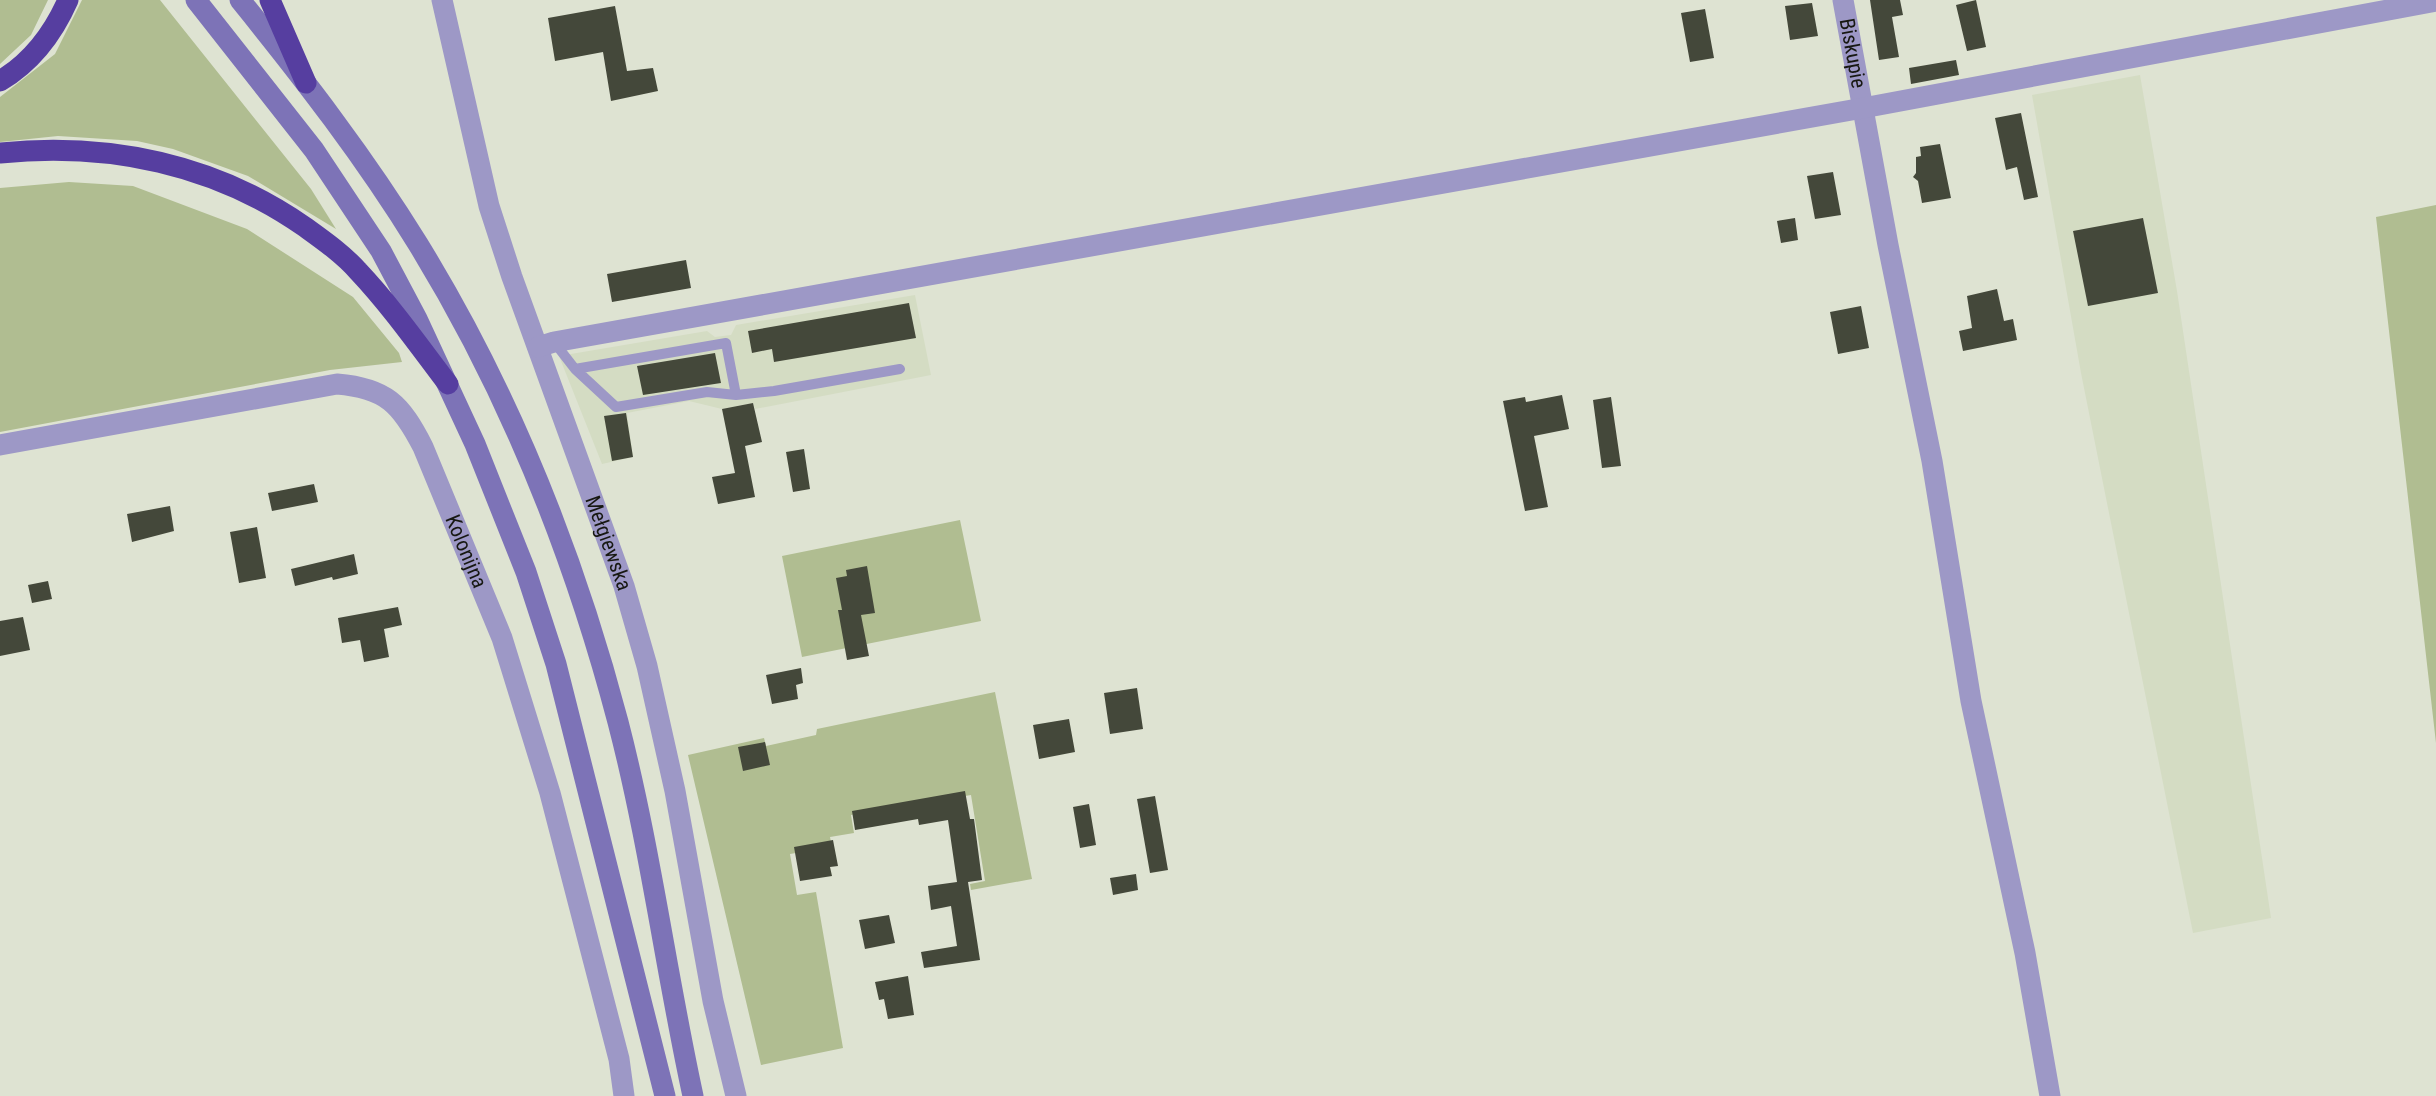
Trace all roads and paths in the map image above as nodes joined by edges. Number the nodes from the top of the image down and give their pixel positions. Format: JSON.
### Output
{"nodes":[{"id":1,"x":68,"y":0,"type":"edge"},
{"id":2,"x":196,"y":0,"type":"edge"},
{"id":3,"x":240,"y":0,"type":"edge"},
{"id":4,"x":270,"y":0,"type":"edge"},
{"id":5,"x":442,"y":0,"type":"edge"},
{"id":6,"x":1843,"y":0,"type":"edge"},
{"id":7,"x":2436,"y":1,"type":"edge"},
{"id":8,"x":0,"y":81,"type":"edge"},
{"id":9,"x":306,"y":83,"type":"junction"},
{"id":10,"x":1863,"y":108,"type":"junction"},
{"id":11,"x":0,"y":153,"type":"edge"},
{"id":12,"x":546,"y":344,"type":"junction"},
{"id":13,"x":575,"y":369,"type":"junction"},
{"id":14,"x":900,"y":369,"type":"dead end"},
{"id":15,"x":448,"y":384,"type":"junction"},
{"id":16,"x":736,"y":394,"type":"junction"},
{"id":17,"x":0,"y":445,"type":"edge"},
{"id":18,"x":624,"y":1096,"type":"edge"},
{"id":19,"x":666,"y":1096,"type":"edge"},
{"id":20,"x":693,"y":1096,"type":"edge"},
{"id":21,"x":736,"y":1096,"type":"edge"},
{"id":22,"x":2050,"y":1096,"type":"edge"}],
"edges":[{"from":1,"to":8,"type":"highway"},
{"from":2,"to":15,"type":"main road"},
{"from":3,"to":9,"type":"main road"},
{"from":4,"to":9,"type":"highway"},
{"from":5,"to":12,"type":"street","name":"Mełgiewska"},
{"from":6,"to":10,"type":"street","name":"Biskupie"},
{"from":7,"to":10,"type":"street"},
{"from":9,"to":20,"type":"main road"},
{"from":10,"to":12,"type":"street"},
{"from":10,"to":22,"type":"street","name":"Biskupie"},
{"from":11,"to":15,"type":"highway"},
{"from":12,"to":13,"type":"lane"},
{"from":12,"to":21,"type":"street","name":"Mełgiewska"},
{"from":13,"to":16,"type":"lane"},
{"from":13,"to":16,"type":"lane"},
{"from":14,"to":16,"type":"lane"},
{"from":15,"to":19,"type":"main road"},
{"from":17,"to":18,"type":"street","name":"Kolonijna"}]}
